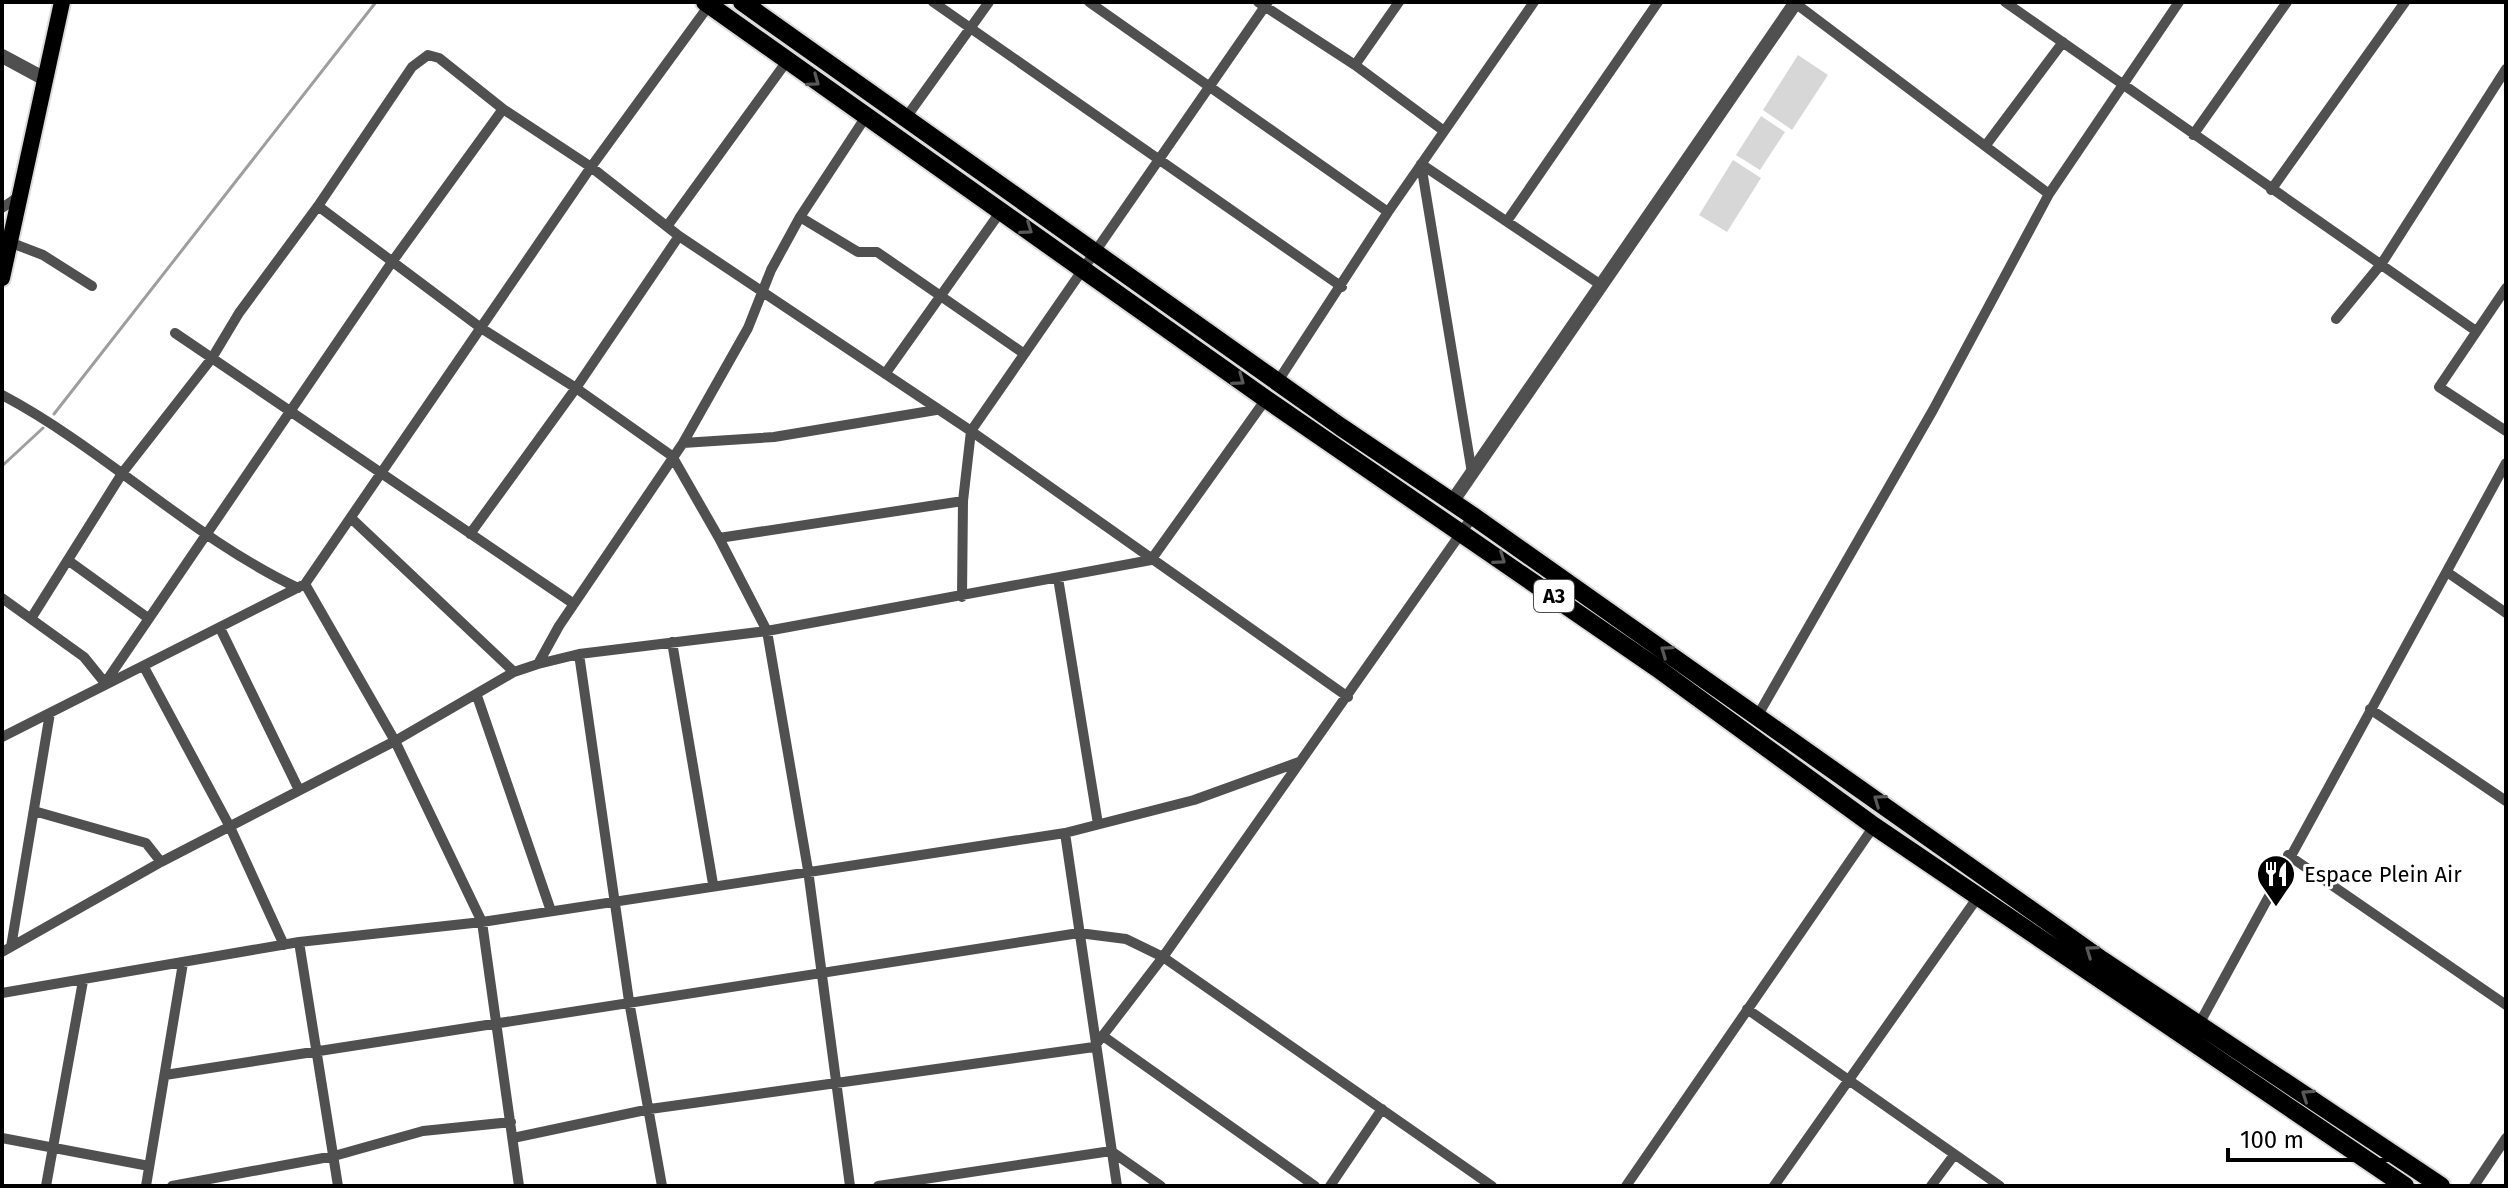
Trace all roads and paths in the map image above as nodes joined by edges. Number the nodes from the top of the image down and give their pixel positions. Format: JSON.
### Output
{"nodes":[{"id":1,"x":62,"y":2,"type":"edge"},
{"id":2,"x":742,"y":2,"type":"edge"},
{"id":3,"x":933,"y":2,"type":"edge"},
{"id":4,"x":989,"y":2,"type":"edge"},
{"id":5,"x":1089,"y":2,"type":"edge"},
{"id":6,"x":1399,"y":2,"type":"edge"},
{"id":7,"x":1534,"y":2,"type":"edge"},
{"id":8,"x":1658,"y":2,"type":"edge"},
{"id":9,"x":1795,"y":2,"type":"edge"},
{"id":10,"x":2005,"y":2,"type":"edge"},
{"id":11,"x":2179,"y":2,"type":"edge"},
{"id":12,"x":2287,"y":2,"type":"edge"},
{"id":13,"x":2405,"y":2,"type":"edge"},
{"id":14,"x":709,"y":3,"type":"edge"},
{"id":15,"x":1263,"y":4,"type":"edge"},
{"id":16,"x":2019,"y":6,"type":"edge"},
{"id":17,"x":970,"y":28,"type":"junction"},
{"id":18,"x":2063,"y":42,"type":"junction"},
{"id":19,"x":2,"y":56,"type":"edge"},
{"id":20,"x":787,"y":61,"type":"junction"},
{"id":21,"x":1355,"y":65,"type":"junction"},
{"id":22,"x":2506,"y":69,"type":"edge"},
{"id":23,"x":43,"y":78,"type":"junction"},
{"id":24,"x":2125,"y":84,"type":"junction"},
{"id":25,"x":1210,"y":85,"type":"junction"},
{"id":26,"x":503,"y":109,"type":"junction"},
{"id":27,"x":865,"y":118,"type":"junction"},
{"id":28,"x":905,"y":119,"type":"junction"},
{"id":29,"x":1444,"y":131,"type":"junction"},
{"id":30,"x":2193,"y":135,"type":"junction"},
{"id":31,"x":1986,"y":145,"type":"junction"},
{"id":32,"x":1158,"y":158,"type":"junction"},
{"id":33,"x":1421,"y":164,"type":"junction"},
{"id":34,"x":591,"y":167,"type":"junction"},
{"id":35,"x":2271,"y":190,"type":"junction"},
{"id":36,"x":2049,"y":194,"type":"junction"},
{"id":37,"x":18,"y":197,"type":"junction"},
{"id":38,"x":318,"y":206,"type":"junction"},
{"id":39,"x":2,"y":208,"type":"edge"},
{"id":40,"x":1001,"y":211,"type":"junction"},
{"id":41,"x":1388,"y":212,"type":"junction"},
{"id":42,"x":800,"y":217,"type":"junction"},
{"id":43,"x":1507,"y":221,"type":"junction"},
{"id":44,"x":668,"y":225,"type":"junction"},
{"id":45,"x":679,"y":236,"type":"junction"},
{"id":46,"x":9,"y":242,"type":"junction"},
{"id":47,"x":1093,"y":251,"type":"junction"},
{"id":48,"x":392,"y":262,"type":"junction"},
{"id":49,"x":2382,"y":263,"type":"junction"},
{"id":50,"x":1082,"y":268,"type":"junction"},
{"id":51,"x":2,"y":278,"type":"edge"},
{"id":52,"x":1601,"y":285,"type":"junction"},
{"id":53,"x":92,"y":286,"type":"dead end"},
{"id":54,"x":1342,"y":287,"type":"junction"},
{"id":55,"x":2506,"y":288,"type":"edge"},
{"id":56,"x":761,"y":292,"type":"junction"},
{"id":57,"x":941,"y":297,"type":"junction"},
{"id":58,"x":2336,"y":319,"type":"dead end"},
{"id":59,"x":481,"y":328,"type":"junction"},
{"id":60,"x":2476,"y":331,"type":"junction"},
{"id":61,"x":175,"y":333,"type":"dead end"},
{"id":62,"x":1023,"y":353,"type":"junction"},
{"id":63,"x":212,"y":358,"type":"junction"},
{"id":64,"x":885,"y":374,"type":"junction"},
{"id":65,"x":1278,"y":381,"type":"junction"},
{"id":66,"x":576,"y":388,"type":"junction"},
{"id":67,"x":2,"y":395,"type":"edge"},
{"id":68,"x":1266,"y":399,"type":"junction"},
{"id":69,"x":292,"y":410,"type":"junction"},
{"id":70,"x":936,"y":410,"type":"junction"},
{"id":71,"x":971,"y":431,"type":"junction"},
{"id":72,"x":2506,"y":431,"type":"edge"},
{"id":73,"x":683,"y":443,"type":"junction"},
{"id":74,"x":672,"y":456,"type":"junction"},
{"id":75,"x":2506,"y":463,"type":"edge"},
{"id":76,"x":123,"y":472,"type":"junction"},
{"id":77,"x":1472,"y":473,"type":"junction"},
{"id":78,"x":382,"y":475,"type":"junction"},
{"id":79,"x":963,"y":501,"type":"junction"},
{"id":80,"x":1452,"y":502,"type":"junction"},
{"id":81,"x":1473,"y":516,"type":"junction"},
{"id":82,"x":352,"y":519,"type":"junction"},
{"id":83,"x":207,"y":532,"type":"junction"},
{"id":84,"x":1461,"y":532,"type":"junction"},
{"id":85,"x":470,"y":534,"type":"junction"},
{"id":86,"x":719,"y":538,"type":"junction"},
{"id":87,"x":1151,"y":560,"type":"junction"},
{"id":88,"x":69,"y":561,"type":"junction"},
{"id":89,"x":2447,"y":572,"type":"junction"},
{"id":90,"x":1058,"y":578,"type":"junction"},
{"id":91,"x":302,"y":586,"type":"junction"},
{"id":92,"x":962,"y":597,"type":"junction"},
{"id":93,"x":2,"y":598,"type":"edge"},
{"id":94,"x":574,"y":604,"type":"junction"},
{"id":95,"x":2506,"y":613,"type":"edge"},
{"id":96,"x":32,"y":617,"type":"junction"},
{"id":97,"x":148,"y":618,"type":"junction"},
{"id":98,"x":220,"y":628,"type":"junction"},
{"id":99,"x":767,"y":631,"type":"junction"},
{"id":100,"x":672,"y":642,"type":"junction"},
{"id":101,"x":579,"y":654,"type":"junction"},
{"id":102,"x":538,"y":664,"type":"junction"},
{"id":103,"x":144,"y":667,"type":"junction"},
{"id":104,"x":514,"y":672,"type":"junction"},
{"id":105,"x":105,"y":683,"type":"junction"},
{"id":106,"x":477,"y":696,"type":"junction"},
{"id":107,"x":1348,"y":697,"type":"junction"},
{"id":108,"x":2370,"y":709,"type":"junction"},
{"id":109,"x":50,"y":713,"type":"junction"},
{"id":110,"x":1758,"y":715,"type":"junction"},
{"id":111,"x":2,"y":737,"type":"edge"},
{"id":112,"x":395,"y":741,"type":"junction"},
{"id":113,"x":1299,"y":762,"type":"junction"},
{"id":114,"x":299,"y":790,"type":"junction"},
{"id":115,"x":2506,"y":801,"type":"edge"},
{"id":116,"x":34,"y":811,"type":"junction"},
{"id":117,"x":1098,"y":824,"type":"junction"},
{"id":118,"x":1874,"y":826,"type":"junction"},
{"id":119,"x":230,"y":827,"type":"junction"},
{"id":120,"x":1065,"y":833,"type":"junction"},
{"id":121,"x":2288,"y":855,"type":"junction"},
{"id":122,"x":161,"y":862,"type":"junction"},
{"id":123,"x":808,"y":870,"type":"junction"},
{"id":124,"x":1990,"y":880,"type":"junction"},
{"id":125,"x":713,"y":884,"type":"junction"},
{"id":126,"x":1979,"y":896,"type":"junction"},
{"id":127,"x":614,"y":900,"type":"junction"},
{"id":128,"x":551,"y":911,"type":"junction"},
{"id":129,"x":482,"y":922,"type":"junction"},
{"id":130,"x":1079,"y":933,"type":"junction"},
{"id":131,"x":299,"y":942,"type":"junction"},
{"id":132,"x":284,"y":945,"type":"junction"},
{"id":133,"x":6,"y":950,"type":"edge"},
{"id":134,"x":1163,"y":957,"type":"junction"},
{"id":135,"x":183,"y":963,"type":"junction"},
{"id":136,"x":820,"y":974,"type":"junction"},
{"id":137,"x":83,"y":981,"type":"junction"},
{"id":138,"x":2,"y":993,"type":"edge"},
{"id":139,"x":629,"y":1001,"type":"junction"},
{"id":140,"x":2506,"y":1005,"type":"edge"},
{"id":141,"x":1747,"y":1009,"type":"junction"},
{"id":142,"x":497,"y":1022,"type":"junction"},
{"id":143,"x":2200,"y":1022,"type":"junction"},
{"id":144,"x":1103,"y":1036,"type":"junction"},
{"id":145,"x":2190,"y":1041,"type":"junction"},
{"id":146,"x":1094,"y":1047,"type":"junction"},
{"id":147,"x":318,"y":1051,"type":"junction"},
{"id":148,"x":165,"y":1075,"type":"junction"},
{"id":149,"x":1847,"y":1081,"type":"junction"},
{"id":150,"x":835,"y":1084,"type":"junction"},
{"id":151,"x":650,"y":1109,"type":"junction"},
{"id":152,"x":1382,"y":1109,"type":"junction"},
{"id":153,"x":511,"y":1122,"type":"junction"},
{"id":154,"x":2,"y":1138,"type":"edge"},
{"id":155,"x":513,"y":1138,"type":"junction"},
{"id":156,"x":2506,"y":1138,"type":"edge"},
{"id":157,"x":54,"y":1148,"type":"junction"},
{"id":158,"x":1111,"y":1151,"type":"junction"},
{"id":159,"x":1954,"y":1155,"type":"junction"},
{"id":160,"x":334,"y":1156,"type":"junction"},
{"id":161,"x":149,"y":1166,"type":"junction"},
{"id":162,"x":46,"y":1186,"type":"edge"},
{"id":163,"x":146,"y":1186,"type":"edge"},
{"id":164,"x":172,"y":1186,"type":"edge"},
{"id":165,"x":338,"y":1186,"type":"edge"},
{"id":166,"x":519,"y":1186,"type":"edge"},
{"id":167,"x":662,"y":1186,"type":"edge"},
{"id":168,"x":850,"y":1186,"type":"edge"},
{"id":169,"x":878,"y":1186,"type":"edge"},
{"id":170,"x":1117,"y":1186,"type":"edge"},
{"id":171,"x":1161,"y":1186,"type":"edge"},
{"id":172,"x":1315,"y":1186,"type":"edge"},
{"id":173,"x":1330,"y":1186,"type":"edge"},
{"id":174,"x":1492,"y":1186,"type":"edge"},
{"id":175,"x":1626,"y":1186,"type":"edge"},
{"id":176,"x":1774,"y":1186,"type":"edge"},
{"id":177,"x":1931,"y":1186,"type":"edge"},
{"id":178,"x":2000,"y":1186,"type":"edge"},
{"id":179,"x":2405,"y":1186,"type":"edge"},
{"id":180,"x":2441,"y":1186,"type":"edge"},
{"id":181,"x":2474,"y":1186,"type":"edge"}],
"edges":[{"from":1,"to":23,"type":"main road"},
{"from":2,"to":28,"type":"highway","number":"A3"},
{"from":3,"to":17,"type":"street"},
{"from":4,"to":17,"type":"street"},
{"from":5,"to":25,"type":"street"},
{"from":6,"to":21,"type":"street"},
{"from":7,"to":29,"type":"street"},
{"from":8,"to":43,"type":"street"},
{"from":9,"to":31,"type":"street"},
{"from":9,"to":52,"type":"street"},
{"from":10,"to":16,"type":"street"},
{"from":11,"to":24,"type":"street"},
{"from":12,"to":30,"type":"street"},
{"from":13,"to":35,"type":"street"},
{"from":14,"to":20,"type":"highway","number":"A3"},
{"from":14,"to":34,"type":"street"},
{"from":15,"to":21,"type":"street"},
{"from":15,"to":25,"type":"street"},
{"from":16,"to":18,"type":"street"},
{"from":17,"to":28,"type":"street"},
{"from":17,"to":32,"type":"street"},
{"from":18,"to":24,"type":"street"},
{"from":18,"to":31,"type":"street"},
{"from":19,"to":23,"type":"street"},
{"from":20,"to":27,"type":"highway","number":"A3","one_way":true},
{"from":20,"to":44,"type":"street"},
{"from":21,"to":29,"type":"street"},
{"from":22,"to":49,"type":"street"},
{"from":23,"to":37,"type":"main road"},
{"from":24,"to":30,"type":"street"},
{"from":24,"to":36,"type":"street"},
{"from":25,"to":32,"type":"street"},
{"from":25,"to":41,"type":"street"},
{"from":26,"to":34,"type":"street"},
{"from":26,"to":38,"type":"street"},
{"from":26,"to":48,"type":"street"},
{"from":27,"to":40,"type":"highway","number":"A3"},
{"from":27,"to":42,"type":"street"},
{"from":28,"to":47,"type":"highway","number":"A3"},
{"from":29,"to":33,"type":"street"},
{"from":30,"to":35,"type":"street"},
{"from":31,"to":36,"type":"street"},
{"from":32,"to":47,"type":"street"},
{"from":32,"to":54,"type":"street"},
{"from":33,"to":41,"type":"street"},
{"from":33,"to":43,"type":"street"},
{"from":33,"to":77,"type":"street"},
{"from":34,"to":44,"type":"street"},
{"from":34,"to":59,"type":"street"},
{"from":35,"to":49,"type":"street"},
{"from":36,"to":110,"type":"street"},
{"from":37,"to":39,"type":"street"},
{"from":37,"to":46,"type":"main road"},
{"from":38,"to":48,"type":"street"},
{"from":38,"to":63,"type":"street"},
{"from":40,"to":50,"type":"highway","number":"A3","one_way":true},
{"from":40,"to":57,"type":"street"},
{"from":41,"to":54,"type":"street"},
{"from":42,"to":56,"type":"street"},
{"from":42,"to":57,"type":"street"},
{"from":43,"to":52,"type":"street"},
{"from":44,"to":45,"type":"street"},
{"from":45,"to":56,"type":"street"},
{"from":45,"to":66,"type":"street"},
{"from":46,"to":51,"type":"main road"},
{"from":46,"to":53,"type":"street"},
{"from":47,"to":50,"type":"street"},
{"from":47,"to":65,"type":"highway","number":"A3"},
{"from":48,"to":59,"type":"street"},
{"from":48,"to":69,"type":"street"},
{"from":49,"to":58,"type":"street"},
{"from":49,"to":60,"type":"street"},
{"from":50,"to":62,"type":"street"},
{"from":50,"to":68,"type":"highway","number":"A3","one_way":true},
{"from":52,"to":77,"type":"street"},
{"from":54,"to":65,"type":"street"},
{"from":55,"to":60,"type":"street"},
{"from":56,"to":64,"type":"street"},
{"from":56,"to":73,"type":"street"},
{"from":57,"to":62,"type":"street"},
{"from":57,"to":64,"type":"street"},
{"from":59,"to":66,"type":"street"},
{"from":59,"to":78,"type":"street"},
{"from":60,"to":72,"type":"street"},
{"from":61,"to":63,"type":"street"},
{"from":62,"to":71,"type":"street"},
{"from":63,"to":69,"type":"street"},
{"from":63,"to":76,"type":"street"},
{"from":64,"to":70,"type":"street"},
{"from":65,"to":80,"type":"highway","number":"A3"},
{"from":66,"to":74,"type":"street"},
{"from":66,"to":85,"type":"street"},
{"from":67,"to":76,"type":"street"},
{"from":68,"to":84,"type":"highway","number":"A3"},
{"from":68,"to":87,"type":"street"},
{"from":69,"to":78,"type":"street"},
{"from":69,"to":83,"type":"street"},
{"from":70,"to":71,"type":"street"},
{"from":70,"to":73,"type":"street"},
{"from":71,"to":79,"type":"street"},
{"from":71,"to":87,"type":"street"},
{"from":73,"to":74,"type":"street"},
{"from":74,"to":86,"type":"street"},
{"from":74,"to":94,"type":"street"},
{"from":75,"to":89,"type":"street"},
{"from":76,"to":83,"type":"street"},
{"from":76,"to":88,"type":"street"},
{"from":77,"to":80,"type":"street"},
{"from":78,"to":82,"type":"street"},
{"from":78,"to":85,"type":"street"},
{"from":79,"to":86,"type":"street"},
{"from":79,"to":92,"type":"street"},
{"from":80,"to":81,"type":"highway","number":"A3"},
{"from":81,"to":84,"type":"street"},
{"from":110,"to":81,"type":"highway","number":"A3","one_way":true},
{"from":82,"to":91,"type":"street"},
{"from":82,"to":104,"type":"street"},
{"from":83,"to":91,"type":"street"},
{"from":83,"to":97,"type":"street"},
{"from":84,"to":107,"type":"street"},
{"from":84,"to":118,"type":"highway","number":"A3","one_way":true},
{"from":85,"to":94,"type":"street"},
{"from":86,"to":99,"type":"street"},
{"from":87,"to":90,"type":"street"},
{"from":87,"to":107,"type":"street"},
{"from":88,"to":96,"type":"street"},
{"from":88,"to":97,"type":"street"},
{"from":89,"to":95,"type":"street"},
{"from":89,"to":108,"type":"street"},
{"from":90,"to":92,"type":"street"},
{"from":90,"to":117,"type":"street"},
{"from":91,"to":98,"type":"street"},
{"from":91,"to":112,"type":"street"},
{"from":92,"to":99,"type":"street"},
{"from":93,"to":96,"type":"street"},
{"from":94,"to":102,"type":"street"},
{"from":96,"to":105,"type":"street"},
{"from":97,"to":105,"type":"street"},
{"from":98,"to":103,"type":"street"},
{"from":98,"to":114,"type":"street"},
{"from":99,"to":100,"type":"street"},
{"from":99,"to":123,"type":"street"},
{"from":100,"to":101,"type":"street"},
{"from":100,"to":125,"type":"street"},
{"from":101,"to":102,"type":"street"},
{"from":101,"to":127,"type":"street"},
{"from":102,"to":104,"type":"street"},
{"from":103,"to":105,"type":"street"},
{"from":103,"to":119,"type":"street"},
{"from":104,"to":106,"type":"street"},
{"from":105,"to":109,"type":"street"},
{"from":106,"to":112,"type":"street"},
{"from":106,"to":128,"type":"street"},
{"from":107,"to":113,"type":"street"},
{"from":108,"to":115,"type":"street"},
{"from":108,"to":121,"type":"street"},
{"from":109,"to":111,"type":"street"},
{"from":109,"to":116,"type":"street"},
{"from":124,"to":110,"type":"highway","number":"A3","one_way":true},
{"from":112,"to":114,"type":"street"},
{"from":112,"to":129,"type":"street"},
{"from":113,"to":117,"type":"street"},
{"from":113,"to":134,"type":"street"},
{"from":114,"to":119,"type":"street"},
{"from":116,"to":122,"type":"street"},
{"from":116,"to":133,"type":"street"},
{"from":117,"to":120,"type":"street"},
{"from":118,"to":126,"type":"highway","number":"A3"},
{"from":118,"to":141,"type":"street"},
{"from":119,"to":122,"type":"street"},
{"from":119,"to":132,"type":"street"},
{"from":120,"to":123,"type":"street"},
{"from":120,"to":130,"type":"street"},
{"from":121,"to":140,"type":"street"},
{"from":121,"to":143,"type":"street"},
{"from":122,"to":133,"type":"street"},
{"from":123,"to":125,"type":"street"},
{"from":123,"to":136,"type":"street"},
{"from":124,"to":126,"type":"street"},
{"from":143,"to":124,"type":"highway","number":"A3","one_way":true},
{"from":125,"to":127,"type":"street"},
{"from":126,"to":145,"type":"highway","number":"A3"},
{"from":126,"to":149,"type":"street"},
{"from":127,"to":128,"type":"street"},
{"from":127,"to":139,"type":"street"},
{"from":128,"to":129,"type":"street"},
{"from":129,"to":131,"type":"street"},
{"from":129,"to":142,"type":"street"},
{"from":130,"to":134,"type":"street"},
{"from":130,"to":136,"type":"street"},
{"from":130,"to":146,"type":"street"},
{"from":131,"to":132,"type":"street"},
{"from":131,"to":147,"type":"street"},
{"from":132,"to":135,"type":"street"},
{"from":134,"to":144,"type":"street"},
{"from":134,"to":152,"type":"street"},
{"from":135,"to":137,"type":"street"},
{"from":135,"to":148,"type":"street"},
{"from":136,"to":139,"type":"street"},
{"from":136,"to":150,"type":"street"},
{"from":137,"to":138,"type":"street"},
{"from":137,"to":157,"type":"street"},
{"from":139,"to":142,"type":"street"},
{"from":139,"to":151,"type":"street"},
{"from":141,"to":149,"type":"street"},
{"from":141,"to":175,"type":"street"},
{"from":142,"to":147,"type":"street"},
{"from":142,"to":153,"type":"street"},
{"from":143,"to":145,"type":"street"},
{"from":180,"to":143,"type":"highway","number":"A3","one_way":true},
{"from":144,"to":146,"type":"street"},
{"from":144,"to":172,"type":"street"},
{"from":145,"to":179,"type":"highway","number":"A3"},
{"from":146,"to":150,"type":"street"},
{"from":146,"to":158,"type":"street"},
{"from":147,"to":148,"type":"street"},
{"from":147,"to":160,"type":"street"},
{"from":148,"to":161,"type":"street"},
{"from":149,"to":159,"type":"street"},
{"from":149,"to":176,"type":"street"},
{"from":150,"to":151,"type":"street"},
{"from":150,"to":168,"type":"street"},
{"from":151,"to":155,"type":"street"},
{"from":151,"to":167,"type":"street"},
{"from":152,"to":173,"type":"street"},
{"from":152,"to":174,"type":"street"},
{"from":153,"to":155,"type":"street"},
{"from":153,"to":160,"type":"street"},
{"from":154,"to":157,"type":"street"},
{"from":155,"to":166,"type":"street"},
{"from":156,"to":181,"type":"street"},
{"from":157,"to":161,"type":"street"},
{"from":157,"to":162,"type":"street"},
{"from":158,"to":169,"type":"street"},
{"from":158,"to":170,"type":"street"},
{"from":158,"to":171,"type":"street"},
{"from":159,"to":177,"type":"street"},
{"from":159,"to":178,"type":"street"},
{"from":160,"to":164,"type":"street"},
{"from":160,"to":165,"type":"street"},
{"from":161,"to":163,"type":"street"}]}
